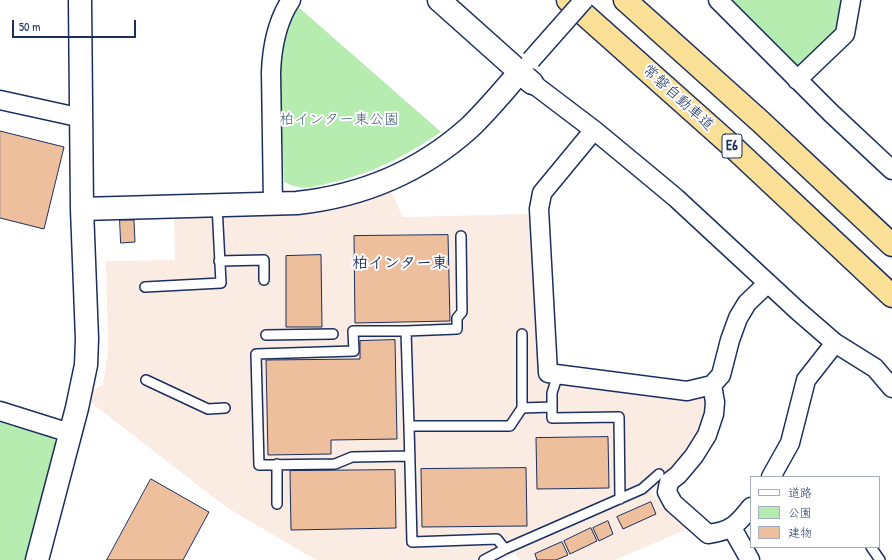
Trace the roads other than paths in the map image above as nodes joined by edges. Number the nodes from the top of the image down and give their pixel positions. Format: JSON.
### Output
{"nodes":[{"id":1,"x":80,"y":0,"type":"edge"},
{"id":2,"x":291,"y":0,"type":"edge"},
{"id":3,"x":439,"y":0,"type":"edge"},
{"id":4,"x":568,"y":0,"type":"edge"},
{"id":5,"x":584,"y":0,"type":"edge"},
{"id":6,"x":625,"y":0,"type":"edge"},
{"id":7,"x":718,"y":0,"type":"edge"},
{"id":8,"x":851,"y":0,"type":"edge"},
{"id":9,"x":528,"y":71,"type":"junction"},
{"id":10,"x":797,"y":80,"type":"junction"},
{"id":11,"x":0,"y":100,"type":"edge"},
{"id":12,"x":82,"y":118,"type":"junction"},
{"id":13,"x":594,"y":130,"type":"junction"},
{"id":14,"x":892,"y":170,"type":"edge"},
{"id":15,"x":273,"y":204,"type":"junction"},
{"id":16,"x":217,"y":205,"type":"junction"},
{"id":17,"x":82,"y":209,"type":"junction"},
{"id":18,"x":461,"y":236,"type":"dead end"},
{"id":19,"x":892,"y":245,"type":"edge"},
{"id":20,"x":219,"y":261,"type":"junction"},
{"id":21,"x":264,"y":280,"type":"dead end"},
{"id":22,"x":768,"y":283,"type":"junction"},
{"id":23,"x":145,"y":287,"type":"dead end"},
{"id":24,"x":892,"y":296,"type":"edge"},
{"id":25,"x":406,"y":331,"type":"junction"},
{"id":26,"x":333,"y":334,"type":"dead end"},
{"id":27,"x":522,"y":334,"type":"dead end"},
{"id":28,"x":266,"y":335,"type":"dead end"},
{"id":29,"x":835,"y":342,"type":"junction"},
{"id":30,"x":558,"y":374,"type":"junction"},
{"id":31,"x":146,"y":380,"type":"dead end"},
{"id":32,"x":712,"y":385,"type":"junction"},
{"id":33,"x":892,"y":388,"type":"edge"},
{"id":34,"x":552,"y":407,"type":"junction"},
{"id":35,"x":225,"y":408,"type":"dead end"},
{"id":36,"x":522,"y":408,"type":"junction"},
{"id":37,"x":0,"y":411,"type":"edge"},
{"id":38,"x":409,"y":426,"type":"junction"},
{"id":39,"x":70,"y":433,"type":"junction"},
{"id":40,"x":410,"y":456,"type":"junction"},
{"id":41,"x":277,"y":464,"type":"junction"},
{"id":42,"x":659,"y":474,"type":"dead end"},
{"id":43,"x":772,"y":476,"type":"edge"},
{"id":44,"x":620,"y":499,"type":"junction"},
{"id":45,"x":277,"y":504,"type":"dead end"},
{"id":46,"x":750,"y":508,"type":"edge"},
{"id":47,"x":732,"y":528,"type":"junction"},
{"id":48,"x":872,"y":548,"type":"edge"},
{"id":49,"x":505,"y":549,"type":"junction"},
{"id":50,"x":38,"y":560,"type":"edge"},
{"id":51,"x":484,"y":560,"type":"edge"},
{"id":52,"x":750,"y":560,"type":"edge"},
{"id":53,"x":880,"y":560,"type":"edge"}],
"edges":[{"from":1,"to":12,"type":"street"},
{"from":2,"to":15,"type":"street"},
{"from":3,"to":9,"type":"street"},
{"from":4,"to":24,"type":"highway","name":"常磐自動車道","number":"E6"},
{"from":5,"to":9,"type":"street","bridge":true},
{"from":6,"to":19,"type":"highway","number":"E6"},
{"from":7,"to":10,"type":"street"},
{"from":8,"to":10,"type":"street"},
{"from":9,"to":13,"type":"street"},
{"from":9,"to":15,"type":"street"},
{"from":10,"to":14,"type":"street"},
{"from":11,"to":12,"type":"street"},
{"from":12,"to":17,"type":"street"},
{"from":13,"to":22,"type":"street"},
{"from":13,"to":30,"type":"street"},
{"from":15,"to":16,"type":"street"},
{"from":16,"to":17,"type":"street"},
{"from":16,"to":20,"type":"lane"},
{"from":17,"to":39,"type":"street"},
{"from":18,"to":25,"type":"lane"},
{"from":20,"to":21,"type":"lane"},
{"from":20,"to":23,"type":"lane"},
{"from":22,"to":29,"type":"street"},
{"from":22,"to":32,"type":"street"},
{"from":25,"to":38,"type":"lane"},
{"from":25,"to":41,"type":"lane"},
{"from":26,"to":28,"type":"lane"},
{"from":27,"to":36,"type":"lane"},
{"from":29,"to":33,"type":"street"},
{"from":29,"to":43,"type":"street"},
{"from":30,"to":32,"type":"street"},
{"from":30,"to":34,"type":"lane"},
{"from":31,"to":35,"type":"lane"},
{"from":32,"to":47,"type":"street"},
{"from":34,"to":36,"type":"lane"},
{"from":34,"to":44,"type":"lane"},
{"from":36,"to":38,"type":"lane"},
{"from":37,"to":39,"type":"street"},
{"from":38,"to":40,"type":"lane"},
{"from":39,"to":50,"type":"street"},
{"from":40,"to":41,"type":"lane"},
{"from":40,"to":49,"type":"lane"},
{"from":41,"to":45,"type":"lane"},
{"from":42,"to":44,"type":"lane"},
{"from":44,"to":49,"type":"lane"},
{"from":46,"to":47,"type":"street"},
{"from":47,"to":52,"type":"street"},
{"from":48,"to":53,"type":"lane"},
{"from":49,"to":51,"type":"lane"}]}
